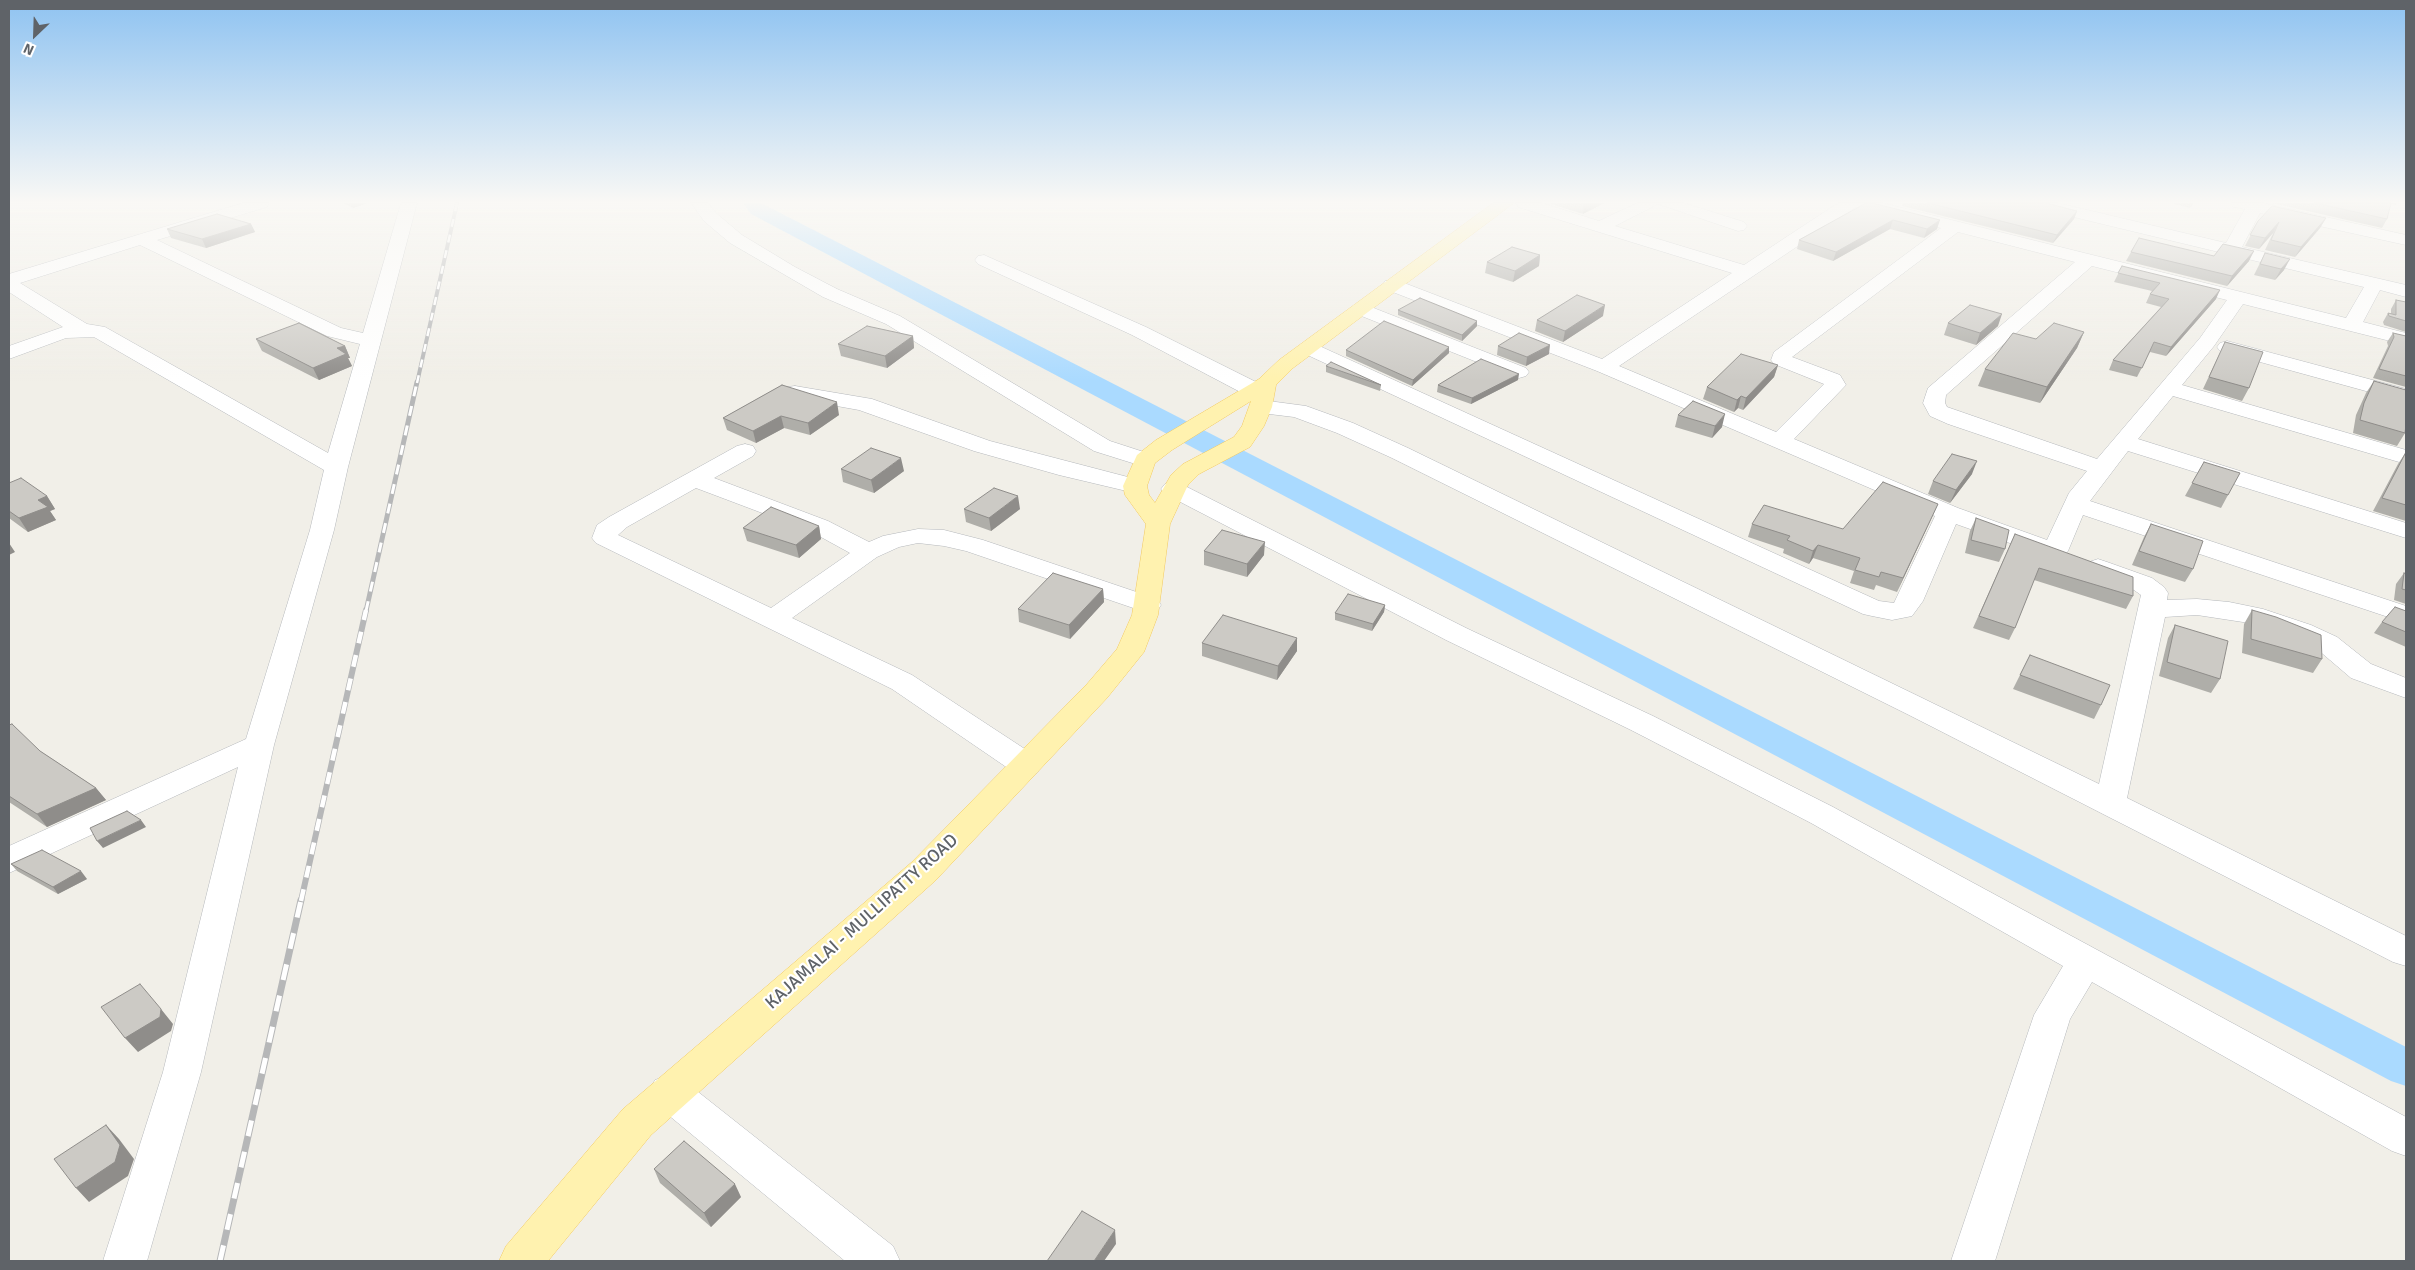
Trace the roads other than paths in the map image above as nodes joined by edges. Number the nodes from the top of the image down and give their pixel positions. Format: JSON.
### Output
{"nodes":[{"id":1,"x":68,"y":262,"type":"edge"},
{"id":2,"x":187,"y":262,"type":"edge"},
{"id":3,"x":392,"y":262,"type":"edge"},
{"id":4,"x":775,"y":262,"type":"edge"},
{"id":5,"x":989,"y":262,"type":"edge"},
{"id":6,"x":1423,"y":262,"type":"edge"},
{"id":7,"x":1714,"y":262,"type":"edge"},
{"id":8,"x":1761,"y":262,"type":"edge"},
{"id":9,"x":1907,"y":262,"type":"edge"},
{"id":10,"x":2085,"y":262,"type":"edge"},
{"id":11,"x":2102,"y":262,"type":"edge"},
{"id":12,"x":2290,"y":262,"type":"edge"},
{"id":13,"x":1746,"y":272,"type":"junction"},
{"id":14,"x":9,"y":280,"type":"edge"},
{"id":15,"x":2375,"y":283,"type":"junction"},
{"id":16,"x":9,"y":284,"type":"edge"},
{"id":17,"x":1392,"y":285,"type":"junction"},
{"id":18,"x":2406,"y":291,"type":"edge"},
{"id":19,"x":2238,"y":297,"type":"junction"},
{"id":20,"x":1361,"y":309,"type":"junction"},
{"id":21,"x":2351,"y":326,"type":"junction"},
{"id":22,"x":72,"y":328,"type":"junction"},
{"id":23,"x":2406,"y":339,"type":"edge"},
{"id":24,"x":371,"y":341,"type":"junction"},
{"id":25,"x":2207,"y":342,"type":"junction"},
{"id":26,"x":1308,"y":348,"type":"junction"},
{"id":27,"x":9,"y":353,"type":"edge"},
{"id":28,"x":1604,"y":367,"type":"junction"},
{"id":29,"x":1519,"y":372,"type":"edge"},
{"id":30,"x":2169,"y":388,"type":"junction"},
{"id":31,"x":795,"y":392,"type":"edge"},
{"id":32,"x":1260,"y":393,"type":"junction"},
{"id":33,"x":2406,"y":396,"type":"edge"},
{"id":34,"x":1779,"y":442,"type":"junction"},
{"id":35,"x":2124,"y":442,"type":"junction"},
{"id":36,"x":745,"y":451,"type":"dead end"},
{"id":37,"x":2406,"y":458,"type":"edge"},
{"id":38,"x":1145,"y":460,"type":"junction"},
{"id":39,"x":336,"y":467,"type":"junction"},
{"id":40,"x":2102,"y":468,"type":"junction"},
{"id":41,"x":694,"y":479,"type":"junction"},
{"id":42,"x":1182,"y":479,"type":"junction"},
{"id":43,"x":1135,"y":486,"type":"junction"},
{"id":44,"x":2075,"y":504,"type":"junction"},
{"id":45,"x":1949,"y":513,"type":"junction"},
{"id":46,"x":1158,"y":524,"type":"junction"},
{"id":47,"x":2406,"y":531,"type":"edge"},
{"id":48,"x":2055,"y":551,"type":"junction"},
{"id":49,"x":868,"y":552,"type":"junction"},
{"id":50,"x":1148,"y":605,"type":"junction"},
{"id":51,"x":2154,"y":609,"type":"junction"},
{"id":52,"x":2406,"y":615,"type":"edge"},
{"id":53,"x":773,"y":619,"type":"junction"},
{"id":54,"x":2406,"y":689,"type":"edge"},
{"id":55,"x":259,"y":746,"type":"junction"},
{"id":56,"x":1026,"y":765,"type":"junction"},
{"id":57,"x":2110,"y":804,"type":"junction"},
{"id":58,"x":9,"y":860,"type":"edge"},
{"id":59,"x":2406,"y":952,"type":"edge"},
{"id":60,"x":2085,"y":962,"type":"junction"},
{"id":61,"x":669,"y":1092,"type":"junction"},
{"id":62,"x":2406,"y":1138,"type":"edge"},
{"id":63,"x":125,"y":1261,"type":"edge"},
{"id":64,"x":521,"y":1261,"type":"edge"},
{"id":65,"x":878,"y":1261,"type":"edge"},
{"id":66,"x":1972,"y":1261,"type":"edge"}],
"edges":[{"from":1,"to":14,"type":"street"},
{"from":2,"to":24,"type":"street"},
{"from":3,"to":24,"type":"street"},
{"from":4,"to":38,"type":"street"},
{"from":5,"to":32,"type":"street"},
{"from":6,"to":17,"type":"main road"},
{"from":7,"to":13,"type":"street"},
{"from":8,"to":13,"type":"street"},
{"from":9,"to":34,"type":"street"},
{"from":10,"to":40,"type":"street"},
{"from":11,"to":19,"type":"street"},
{"from":12,"to":15,"type":"street"},
{"from":13,"to":28,"type":"street"},
{"from":15,"to":18,"type":"street"},
{"from":15,"to":21,"type":"street"},
{"from":16,"to":22,"type":"street"},
{"from":17,"to":20,"type":"main road"},
{"from":17,"to":28,"type":"street"},
{"from":19,"to":21,"type":"street"},
{"from":19,"to":25,"type":"street"},
{"from":20,"to":26,"type":"main road"},
{"from":20,"to":29,"type":"street"},
{"from":21,"to":23,"type":"street"},
{"from":22,"to":27,"type":"street"},
{"from":22,"to":39,"type":"street"},
{"from":24,"to":39,"type":"street"},
{"from":25,"to":30,"type":"street"},
{"from":25,"to":33,"type":"street"},
{"from":26,"to":32,"type":"main road"},
{"from":26,"to":45,"type":"street"},
{"from":28,"to":34,"type":"street"},
{"from":30,"to":35,"type":"street"},
{"from":30,"to":37,"type":"street"},
{"from":31,"to":43,"type":"street"},
{"from":32,"to":38,"type":"main road"},
{"from":32,"to":42,"type":"main road"},
{"from":32,"to":57,"type":"street"},
{"from":34,"to":45,"type":"street"},
{"from":35,"to":40,"type":"street"},
{"from":35,"to":47,"type":"street"},
{"from":36,"to":41,"type":"street"},
{"from":38,"to":43,"type":"main road"},
{"from":39,"to":55,"type":"street"},
{"from":40,"to":44,"type":"street"},
{"from":41,"to":49,"type":"street"},
{"from":41,"to":53,"type":"street"},
{"from":42,"to":46,"type":"main road","name":"KAJAMALAI - MULLIPATTY ROAD"},
{"from":42,"to":60,"type":"street"},
{"from":43,"to":46,"type":"main road"},
{"from":44,"to":48,"type":"street"},
{"from":44,"to":52,"type":"street"},
{"from":45,"to":48,"type":"street"},
{"from":46,"to":50,"type":"main road","name":"KAJAMALAI - MULLIPATTY ROAD"},
{"from":48,"to":51,"type":"street"},
{"from":49,"to":50,"type":"street"},
{"from":49,"to":53,"type":"street"},
{"from":50,"to":56,"type":"main road","name":"KAJAMALAI - MULLIPATTY ROAD"},
{"from":51,"to":54,"type":"street"},
{"from":51,"to":57,"type":"street"},
{"from":53,"to":56,"type":"street"},
{"from":55,"to":58,"type":"street"},
{"from":55,"to":63,"type":"street"},
{"from":56,"to":61,"type":"main road","name":"KAJAMALAI - MULLIPATTY ROAD"},
{"from":57,"to":59,"type":"street"},
{"from":60,"to":62,"type":"street"},
{"from":60,"to":66,"type":"street"},
{"from":61,"to":64,"type":"main road","name":"KAJAMALAI - MULLIPATTY ROAD"},
{"from":61,"to":65,"type":"street"}]}
